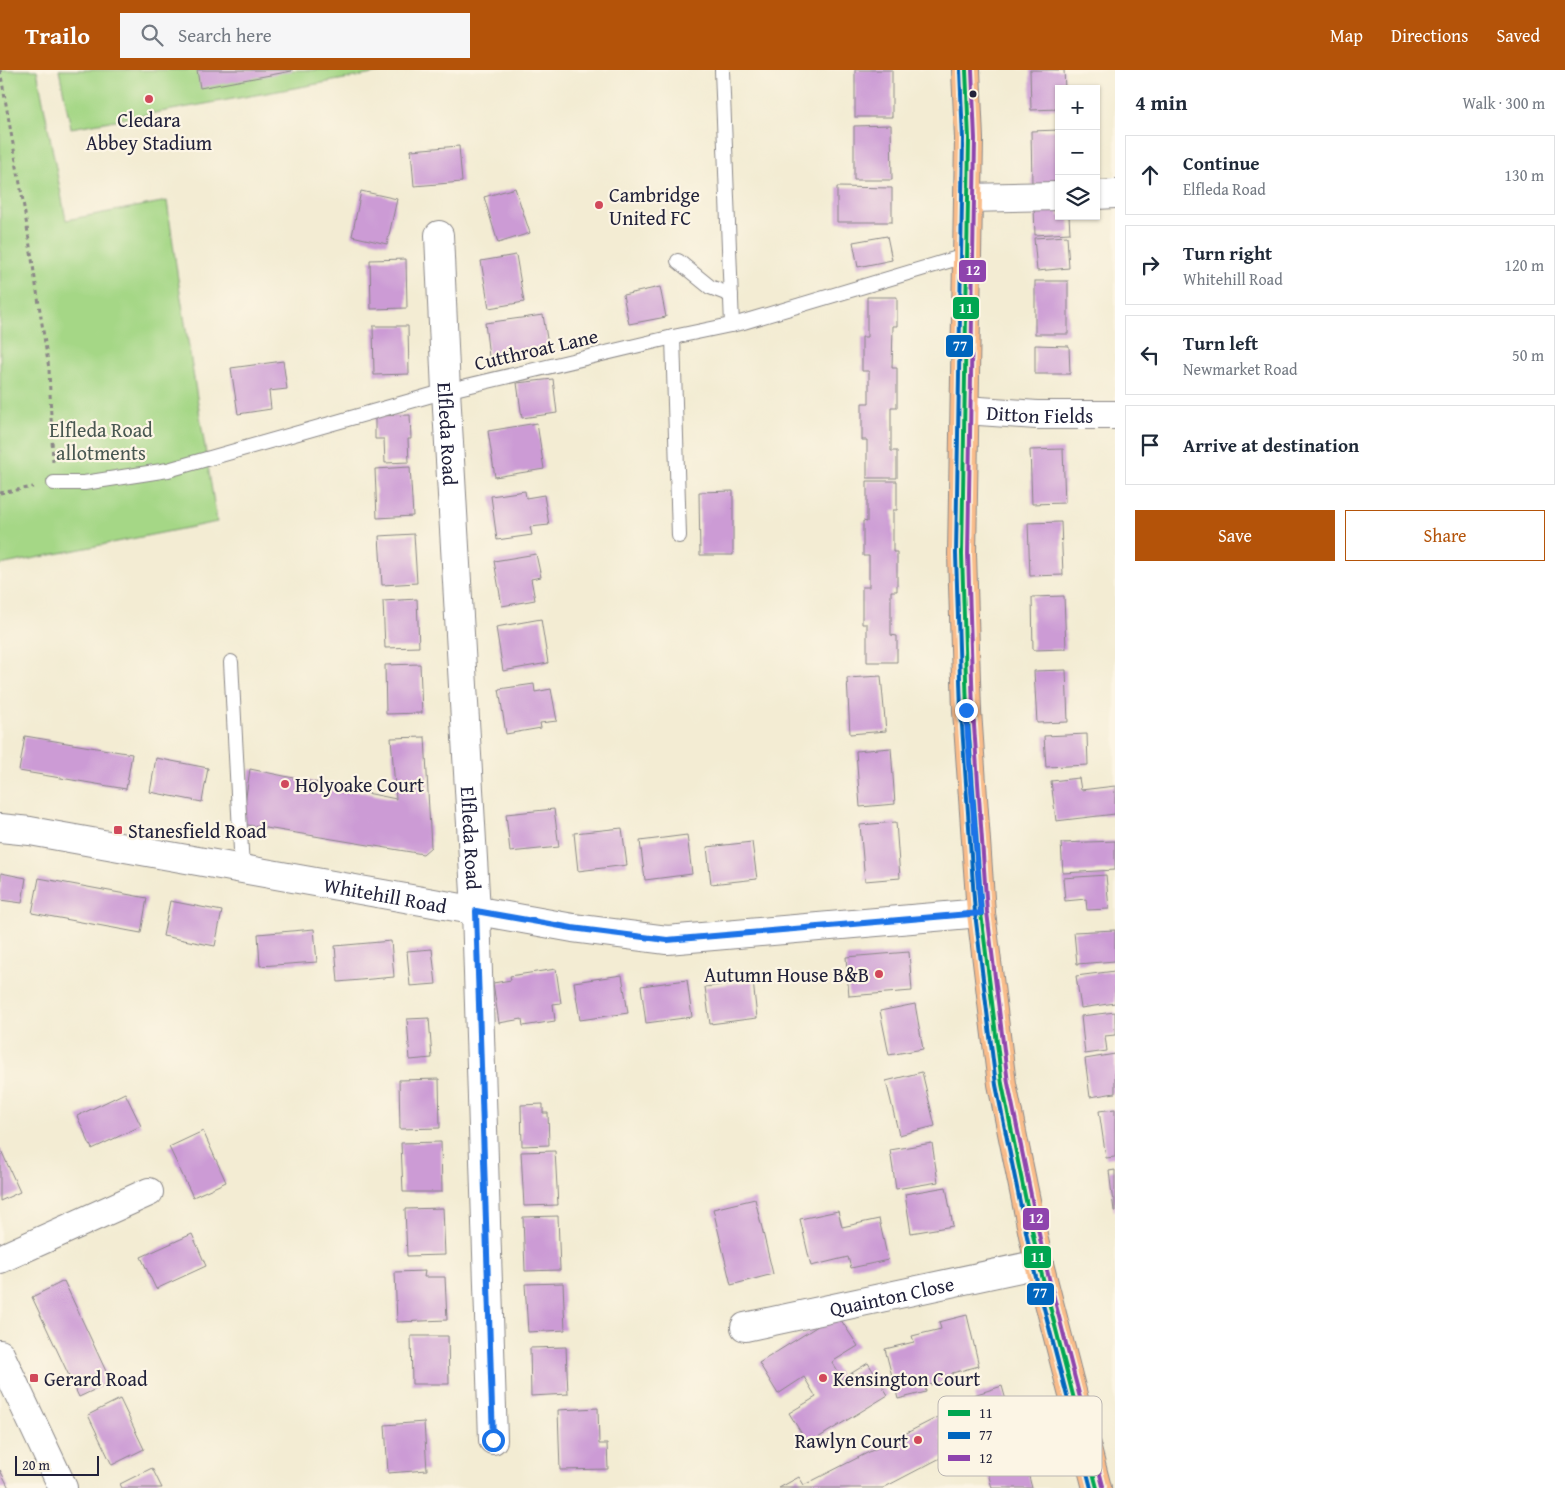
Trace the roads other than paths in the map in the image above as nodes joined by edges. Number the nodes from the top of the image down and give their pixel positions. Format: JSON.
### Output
{"nodes":[{"id":1,"x":722,"y":70,"type":"edge"},
{"id":2,"x":966,"y":70,"type":"edge"},
{"id":3,"x":1115,"y":194,"type":"edge"},
{"id":4,"x":1100,"y":195,"type":"edge"},
{"id":5,"x":1055,"y":196,"type":"edge"},
{"id":6,"x":968,"y":198,"type":"junction"},
{"id":7,"x":439,"y":235,"type":"dead end"},
{"id":8,"x":968,"y":255,"type":"junction"},
{"id":9,"x":678,"y":261,"type":"dead end"},
{"id":10,"x":731,"y":295,"type":"junction"},
{"id":11,"x":732,"y":325,"type":"junction"},
{"id":12,"x":673,"y":337,"type":"junction"},
{"id":13,"x":446,"y":391,"type":"junction"},
{"id":14,"x":965,"y":410,"type":"junction"},
{"id":15,"x":1115,"y":415,"type":"edge"},
{"id":16,"x":54,"y":483,"type":"road end"},
{"id":17,"x":679,"y":536,"type":"dead end"},
{"id":18,"x":231,"y":662,"type":"dead end"},
{"id":19,"x":0,"y":828,"type":"edge"},
{"id":20,"x":242,"y":869,"type":"junction"},
{"id":21,"x":476,"y":911,"type":"junction"},
{"id":22,"x":981,"y":913,"type":"junction"},
{"id":23,"x":149,"y":1192,"type":"dead end"},
{"id":24,"x":0,"y":1259,"type":"edge"},
{"id":25,"x":1039,"y":1264,"type":"junction"},
{"id":26,"x":745,"y":1327,"type":"dead end"},
{"id":27,"x":3,"y":1367,"type":"edge"},
{"id":28,"x":1073,"y":1396,"type":"edge"},
{"id":29,"x":493,"y":1440,"type":"dead end"},
{"id":30,"x":64,"y":1488,"type":"edge"}],
"edges":[{"from":1,"to":10,"type":"lane"},
{"from":2,"to":6,"type":"main road"},
{"from":3,"to":4,"type":"street"},
{"from":5,"to":6,"type":"street"},
{"from":6,"to":8,"type":"main road"},
{"from":7,"to":13,"type":"street","name":"Elfleda Road"},
{"from":8,"to":11,"type":"lane","name":"Cutthroat Lane"},
{"from":8,"to":14,"type":"main road"},
{"from":9,"to":10,"type":"lane"},
{"from":10,"to":11,"type":"lane"},
{"from":11,"to":12,"type":"lane","name":"Cutthroat Lane"},
{"from":12,"to":13,"type":"lane","name":"Cutthroat Lane"},
{"from":12,"to":17,"type":"lane"},
{"from":13,"to":16,"type":"lane","name":"Cutthroat Lane"},
{"from":13,"to":21,"type":"street","name":"Elfleda Road"},
{"from":14,"to":15,"type":"street","name":"Ditton Fields"},
{"from":14,"to":22,"type":"main road"},
{"from":18,"to":20,"type":"lane"},
{"from":19,"to":20,"type":"street","name":"Whitehill Road"},
{"from":20,"to":21,"type":"street","name":"Whitehill Road"},
{"from":21,"to":22,"type":"street","name":"Whitehill Road"},
{"from":21,"to":29,"type":"street","name":"Elfleda Road"},
{"from":22,"to":25,"type":"main road"},
{"from":23,"to":24,"type":"street"},
{"from":25,"to":26,"type":"street","name":"Quainton Close"},
{"from":25,"to":28,"type":"main road"},
{"from":27,"to":30,"type":"street"}]}
